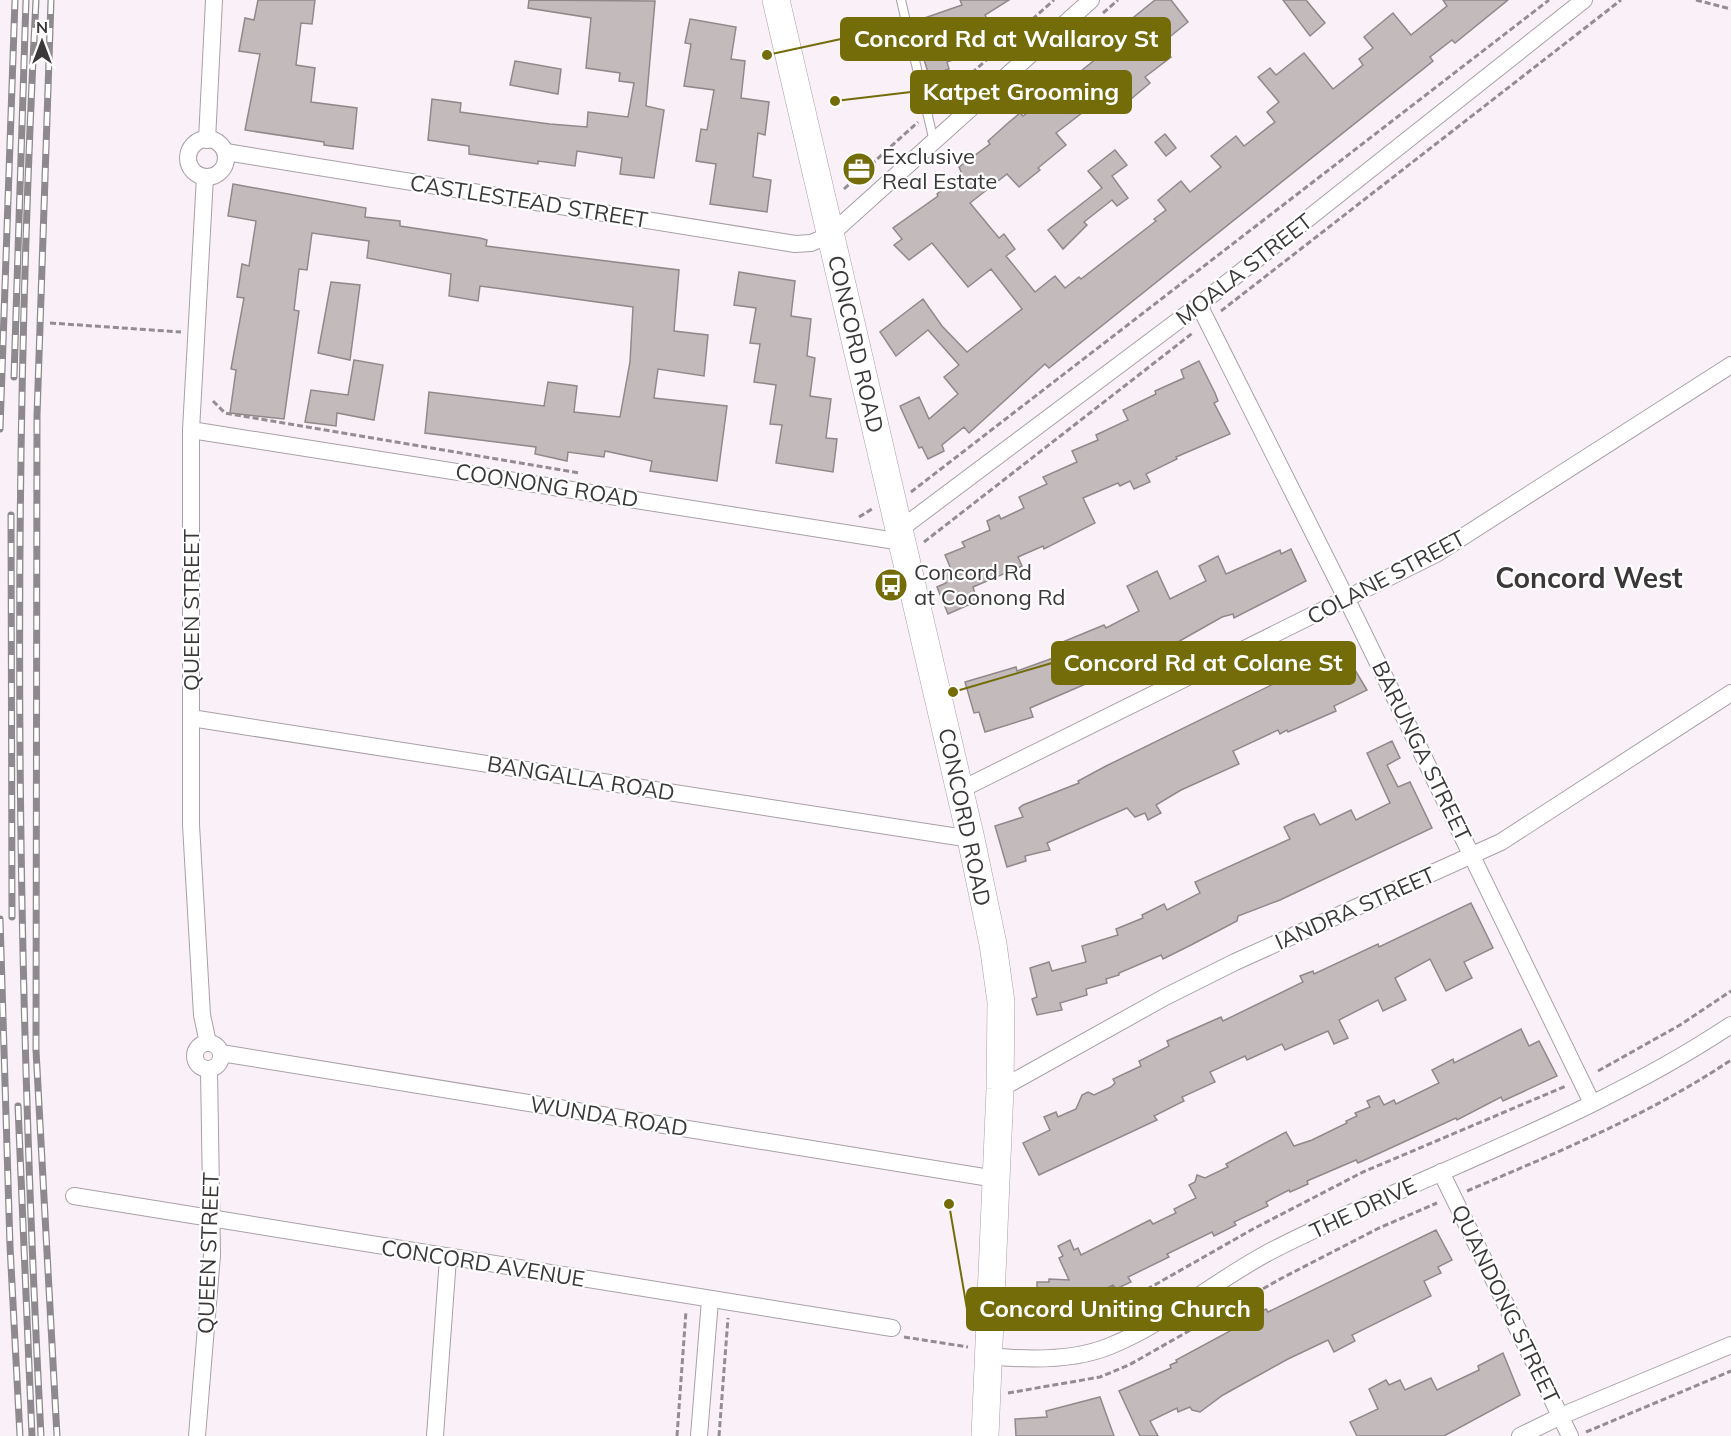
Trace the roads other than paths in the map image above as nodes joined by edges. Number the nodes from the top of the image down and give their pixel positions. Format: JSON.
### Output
{"nodes":[{"id":1,"x":214,"y":0,"type":"edge"},
{"id":2,"x":776,"y":0,"type":"edge"},
{"id":3,"x":901,"y":0,"type":"edge"},
{"id":4,"x":1090,"y":0,"type":"edge"},
{"id":5,"x":1584,"y":0,"type":"edge"},
{"id":6,"x":207,"y":140,"type":"junction"},
{"id":7,"x":934,"y":142,"type":"junction"},
{"id":8,"x":226,"y":152,"type":"junction"},
{"id":9,"x":205,"y":177,"type":"junction"},
{"id":10,"x":830,"y":235,"type":"junction"},
{"id":11,"x":1199,"y":305,"type":"junction"},
{"id":12,"x":1731,"y":365,"type":"edge"},
{"id":13,"x":192,"y":430,"type":"junction"},
{"id":14,"x":908,"y":538,"type":"junction"},
{"id":15,"x":1347,"y":600,"type":"junction"},
{"id":16,"x":1731,"y":693,"type":"edge"},
{"id":17,"x":192,"y":718,"type":"junction"},
{"id":18,"x":960,"y":790,"type":"junction"},
{"id":19,"x":971,"y":839,"type":"junction"},
{"id":20,"x":1473,"y":855,"type":"junction"},
{"id":21,"x":1731,"y":1025,"type":"edge"},
{"id":22,"x":214,"y":1048,"type":"junction"},
{"id":23,"x":209,"y":1070,"type":"junction"},
{"id":24,"x":1000,"y":1089,"type":"junction"},
{"id":25,"x":1592,"y":1103,"type":"junction"},
{"id":26,"x":1441,"y":1172,"type":"junction"},
{"id":27,"x":996,"y":1179,"type":"junction"},
{"id":28,"x":74,"y":1196,"type":"dead end"},
{"id":29,"x":213,"y":1220,"type":"junction"},
{"id":30,"x":448,"y":1258,"type":"junction"},
{"id":31,"x":710,"y":1300,"type":"junction"},
{"id":32,"x":892,"y":1328,"type":"road end"},
{"id":33,"x":1731,"y":1345,"type":"edge"},
{"id":34,"x":978,"y":1352,"type":"junction"},
{"id":35,"x":1561,"y":1416,"type":"junction"},
{"id":36,"x":197,"y":1436,"type":"edge"},
{"id":37,"x":435,"y":1436,"type":"edge"},
{"id":38,"x":699,"y":1436,"type":"edge"},
{"id":39,"x":985,"y":1436,"type":"edge"},
{"id":40,"x":1520,"y":1436,"type":"edge"},
{"id":41,"x":1570,"y":1436,"type":"edge"}],
"edges":[{"from":1,"to":6,"type":"street"},
{"from":2,"to":10,"type":"main road","name":"CONCORD ROAD"},
{"from":3,"to":7,"type":"lane"},
{"from":4,"to":7,"type":"street"},
{"from":5,"to":11,"type":"street","name":"MOALA STREET"},
{"from":6,"to":8,"type":"street"},
{"from":6,"to":9,"type":"street"},
{"from":7,"to":10,"type":"street"},
{"from":8,"to":9,"type":"street"},
{"from":8,"to":10,"type":"street","name":"CASTLESTEAD STREET"},
{"from":9,"to":13,"type":"street","name":"QUEEN STREET"},
{"from":10,"to":14,"type":"main road","name":"CONCORD ROAD"},
{"from":11,"to":14,"type":"street","name":"MOALA STREET"},
{"from":11,"to":15,"type":"street","name":"BARUNGA STREET"},
{"from":12,"to":15,"type":"street","name":"COLANE STREET"},
{"from":13,"to":14,"type":"street","name":"COONONG ROAD"},
{"from":13,"to":17,"type":"street","name":"QUEEN STREET"},
{"from":14,"to":18,"type":"main road","name":"CONCORD ROAD"},
{"from":15,"to":18,"type":"street","name":"COLANE STREET"},
{"from":15,"to":20,"type":"street","name":"BARUNGA STREET"},
{"from":16,"to":20,"type":"street","name":"IANDRA STREET"},
{"from":17,"to":19,"type":"street","name":"BANGALLA ROAD"},
{"from":17,"to":22,"type":"street","name":"QUEEN STREET"},
{"from":18,"to":19,"type":"main road","name":"CONCORD ROAD"},
{"from":19,"to":24,"type":"main road","name":"CONCORD ROAD"},
{"from":20,"to":24,"type":"street","name":"IANDRA STREET"},
{"from":20,"to":25,"type":"street","name":"BARUNGA STREET"},
{"from":21,"to":25,"type":"street","name":"THE DRIVE"},
{"from":22,"to":23,"type":"street"},
{"from":22,"to":23,"type":"street"},
{"from":22,"to":27,"type":"street","name":"WUNDA ROAD"},
{"from":23,"to":29,"type":"street","name":"QUEEN STREET"},
{"from":24,"to":27,"type":"main road","name":"CONCORD ROAD"},
{"from":25,"to":26,"type":"street","name":"THE DRIVE"},
{"from":26,"to":34,"type":"street","name":"THE DRIVE"},
{"from":26,"to":35,"type":"street","name":"QUANDONG STREET"},
{"from":27,"to":34,"type":"main road","name":"CONCORD ROAD"},
{"from":28,"to":29,"type":"street","name":"CONCORD AVENUE"},
{"from":29,"to":30,"type":"street","name":"CONCORD AVENUE"},
{"from":29,"to":36,"type":"street","name":"QUEEN STREET"},
{"from":30,"to":31,"type":"street","name":"CONCORD AVENUE"},
{"from":30,"to":37,"type":"street"},
{"from":31,"to":32,"type":"street","name":"CONCORD AVENUE"},
{"from":31,"to":38,"type":"street"},
{"from":33,"to":35,"type":"street"},
{"from":34,"to":39,"type":"main road","name":"CONCORD ROAD"},
{"from":35,"to":40,"type":"street"},
{"from":35,"to":41,"type":"street","name":"QUANDONG STREET"}]}
